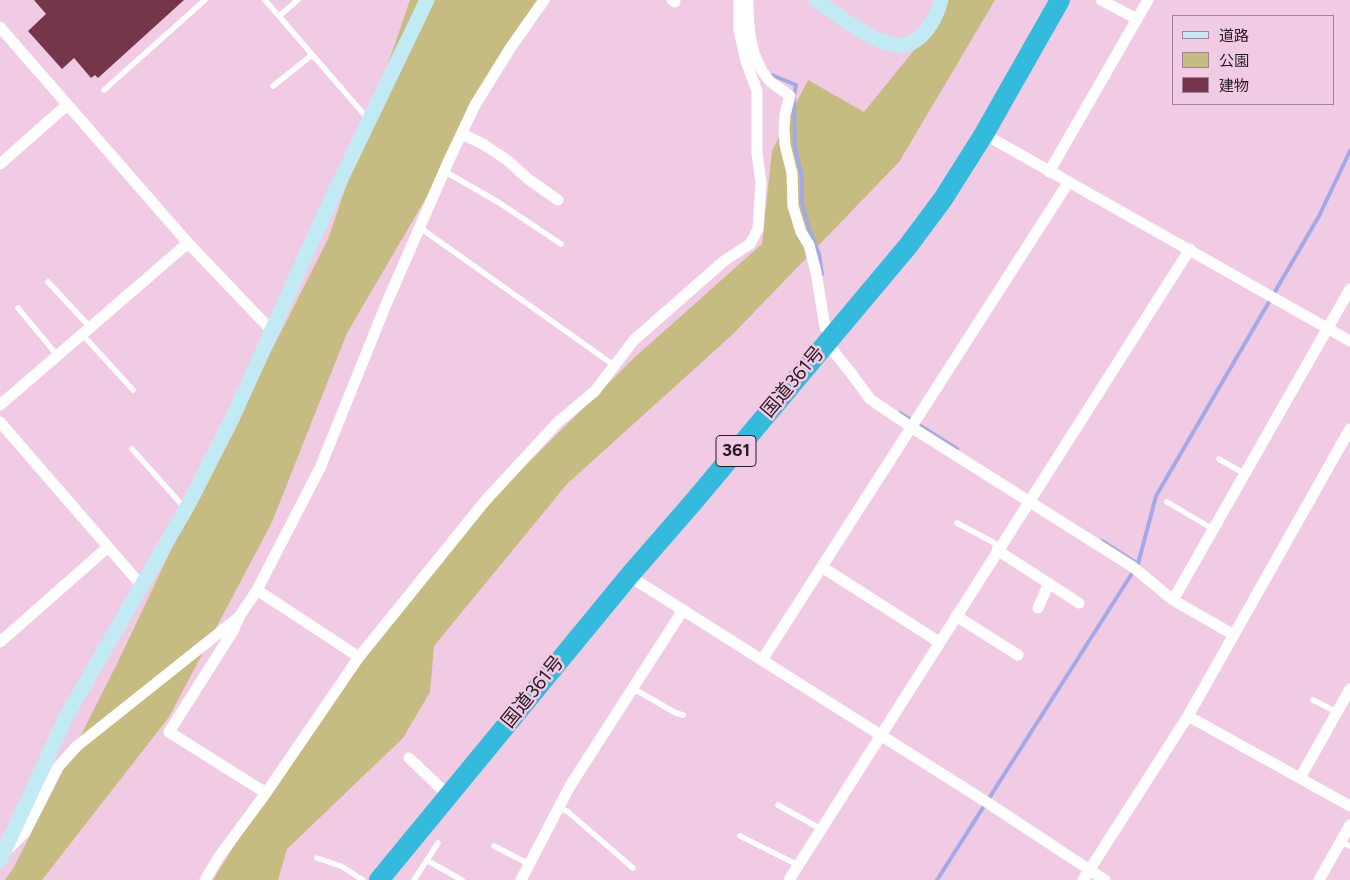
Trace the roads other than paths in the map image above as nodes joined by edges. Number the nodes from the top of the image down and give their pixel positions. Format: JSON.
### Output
{"nodes":[{"id":1,"x":205,"y":0,"type":"edge"},
{"id":2,"x":265,"y":0,"type":"edge"},
{"id":3,"x":298,"y":0,"type":"edge"},
{"id":4,"x":427,"y":0,"type":"edge"},
{"id":5,"x":544,"y":0,"type":"edge"},
{"id":6,"x":740,"y":0,"type":"edge"},
{"id":7,"x":748,"y":0,"type":"edge"},
{"id":8,"x":816,"y":0,"type":"edge"},
{"id":9,"x":941,"y":0,"type":"edge"},
{"id":10,"x":1060,"y":0,"type":"edge"},
{"id":11,"x":1101,"y":0,"type":"edge"},
{"id":12,"x":1148,"y":0,"type":"edge"},
{"id":13,"x":279,"y":16,"type":"junction"},
{"id":14,"x":1137,"y":19,"type":"junction"},
{"id":15,"x":0,"y":27,"type":"edge"},
{"id":16,"x":312,"y":55,"type":"junction"},
{"id":17,"x":273,"y":86,"type":"dead end"},
{"id":18,"x":104,"y":90,"type":"dead end"},
{"id":19,"x":67,"y":105,"type":"junction"},
{"id":20,"x":369,"y":120,"type":"junction"},
{"id":21,"x":462,"y":134,"type":"junction"},
{"id":22,"x":984,"y":134,"type":"junction"},
{"id":23,"x":0,"y":164,"type":"edge"},
{"id":24,"x":444,"y":171,"type":"junction"},
{"id":25,"x":1049,"y":172,"type":"junction"},
{"id":26,"x":1068,"y":183,"type":"junction"},
{"id":27,"x":558,"y":200,"type":"dead end"},
{"id":28,"x":420,"y":227,"type":"junction"},
{"id":29,"x":188,"y":243,"type":"junction"},
{"id":30,"x":561,"y":244,"type":"dead end"},
{"id":31,"x":1190,"y":249,"type":"junction"},
{"id":32,"x":48,"y":282,"type":"dead end"},
{"id":33,"x":1350,"y":289,"type":"edge"},
{"id":34,"x":18,"y":308,"type":"dead end"},
{"id":35,"x":1328,"y":329,"type":"junction"},
{"id":36,"x":271,"y":330,"type":"junction"},
{"id":37,"x":86,"y":331,"type":"junction"},
{"id":38,"x":829,"y":339,"type":"junction"},
{"id":39,"x":1350,"y":341,"type":"edge"},
{"id":40,"x":57,"y":356,"type":"junction"},
{"id":41,"x":615,"y":366,"type":"junction"},
{"id":42,"x":133,"y":390,"type":"dead end"},
{"id":43,"x":0,"y":404,"type":"edge"},
{"id":44,"x":0,"y":422,"type":"edge"},
{"id":45,"x":913,"y":424,"type":"junction"},
{"id":46,"x":1350,"y":429,"type":"edge"},
{"id":47,"x":132,"y":449,"type":"dead end"},
{"id":48,"x":1219,"y":459,"type":"dead end"},
{"id":49,"x":1245,"y":474,"type":"junction"},
{"id":50,"x":1031,"y":498,"type":"junction"},
{"id":51,"x":1167,"y":502,"type":"dead end"},
{"id":52,"x":186,"y":508,"type":"junction"},
{"id":53,"x":956,"y":523,"type":"dead end"},
{"id":54,"x":1213,"y":529,"type":"junction"},
{"id":55,"x":108,"y":547,"type":"junction"},
{"id":56,"x":999,"y":548,"type":"junction"},
{"id":57,"x":822,"y":567,"type":"junction"},
{"id":58,"x":629,"y":576,"type":"junction"},
{"id":59,"x":1049,"y":584,"type":"junction"},
{"id":60,"x":141,"y":585,"type":"junction"},
{"id":61,"x":256,"y":590,"type":"junction"},
{"id":62,"x":1173,"y":600,"type":"junction"},
{"id":63,"x":1079,"y":602,"type":"dead end"},
{"id":64,"x":1038,"y":608,"type":"dead end"},
{"id":65,"x":683,"y":610,"type":"junction"},
{"id":66,"x":956,"y":616,"type":"junction"},
{"id":67,"x":239,"y":617,"type":"junction"},
{"id":68,"x":1234,"y":635,"type":"junction"},
{"id":69,"x":0,"y":642,"type":"edge"},
{"id":70,"x":940,"y":642,"type":"junction"},
{"id":71,"x":1018,"y":655,"type":"dead end"},
{"id":72,"x":360,"y":657,"type":"junction"},
{"id":73,"x":762,"y":660,"type":"junction"},
{"id":74,"x":632,"y":688,"type":"junction"},
{"id":75,"x":1350,"y":689,"type":"edge"},
{"id":76,"x":1313,"y":700,"type":"dead end"},
{"id":77,"x":1337,"y":712,"type":"junction"},
{"id":78,"x":684,"y":715,"type":"dead end"},
{"id":79,"x":1188,"y":716,"type":"junction"},
{"id":80,"x":880,"y":735,"type":"junction"},
{"id":81,"x":409,"y":758,"type":"dead end"},
{"id":82,"x":1300,"y":778,"type":"junction"},
{"id":83,"x":266,"y":793,"type":"junction"},
{"id":84,"x":448,"y":795,"type":"junction"},
{"id":85,"x":778,"y":805,"type":"dead end"},
{"id":86,"x":1350,"y":806,"type":"edge"},
{"id":87,"x":558,"y":809,"type":"junction"},
{"id":88,"x":1350,"y":825,"type":"edge"},
{"id":89,"x":821,"y":829,"type":"junction"},
{"id":90,"x":740,"y":836,"type":"dead end"},
{"id":91,"x":438,"y":843,"type":"dead end"},
{"id":92,"x":1345,"y":844,"type":"edge"},
{"id":93,"x":494,"y":846,"type":"dead end"},
{"id":94,"x":2,"y":857,"type":"edge"},
{"id":95,"x":317,"y":858,"type":"dead end"},
{"id":96,"x":428,"y":861,"type":"junction"},
{"id":97,"x":529,"y":864,"type":"junction"},
{"id":98,"x":798,"y":865,"type":"junction"},
{"id":99,"x":633,"y":868,"type":"dead end"},
{"id":100,"x":1090,"y":869,"type":"junction"},
{"id":101,"x":378,"y":879,"type":"edge"},
{"id":102,"x":205,"y":880,"type":"edge"},
{"id":103,"x":414,"y":880,"type":"edge"},
{"id":104,"x":462,"y":880,"type":"edge"},
{"id":105,"x":521,"y":880,"type":"edge"},
{"id":106,"x":789,"y":880,"type":"edge"},
{"id":107,"x":1083,"y":880,"type":"edge"},
{"id":108,"x":1105,"y":880,"type":"edge"},
{"id":109,"x":1319,"y":880,"type":"edge"}],
"edges":[{"from":1,"to":18,"type":"lane"},
{"from":2,"to":13,"type":"lane"},
{"from":3,"to":13,"type":"lane"},
{"from":4,"to":20,"type":"street"},
{"from":5,"to":21,"type":"street"},
{"from":6,"to":41,"type":"street"},
{"from":7,"to":38,"type":"street"},
{"from":8,"to":9,"type":"street"},
{"from":10,"to":22,"type":"highway","name":"国道361号","number":"361"},
{"from":11,"to":14,"type":"street"},
{"from":12,"to":14,"type":"street"},
{"from":13,"to":16,"type":"lane"},
{"from":14,"to":25,"type":"street"},
{"from":15,"to":19,"type":"street"},
{"from":16,"to":17,"type":"lane"},
{"from":16,"to":20,"type":"lane"},
{"from":19,"to":23,"type":"street"},
{"from":19,"to":29,"type":"street"},
{"from":20,"to":36,"type":"street"},
{"from":21,"to":24,"type":"street"},
{"from":21,"to":27,"type":"street"},
{"from":22,"to":25,"type":"street"},
{"from":22,"to":38,"type":"highway","name":"国道361号","number":"361"},
{"from":24,"to":28,"type":"street"},
{"from":24,"to":30,"type":"lane"},
{"from":25,"to":26,"type":"street"},
{"from":26,"to":31,"type":"street"},
{"from":26,"to":45,"type":"street"},
{"from":28,"to":41,"type":"lane"},
{"from":28,"to":61,"type":"street"},
{"from":29,"to":36,"type":"street"},
{"from":29,"to":37,"type":"street"},
{"from":31,"to":35,"type":"street"},
{"from":31,"to":50,"type":"street"},
{"from":32,"to":37,"type":"lane"},
{"from":33,"to":35,"type":"street"},
{"from":34,"to":40,"type":"lane"},
{"from":35,"to":39,"type":"street"},
{"from":35,"to":49,"type":"street"},
{"from":36,"to":52,"type":"street"},
{"from":37,"to":40,"type":"street"},
{"from":37,"to":42,"type":"lane"},
{"from":38,"to":45,"type":"street"},
{"from":38,"to":58,"type":"highway","name":"国道361号","number":"361"},
{"from":40,"to":43,"type":"street"},
{"from":41,"to":72,"type":"street"},
{"from":44,"to":55,"type":"street"},
{"from":45,"to":50,"type":"street"},
{"from":45,"to":57,"type":"street"},
{"from":46,"to":68,"type":"street"},
{"from":47,"to":52,"type":"lane"},
{"from":48,"to":49,"type":"lane"},
{"from":49,"to":54,"type":"street"},
{"from":50,"to":56,"type":"street"},
{"from":50,"to":62,"type":"street"},
{"from":51,"to":54,"type":"lane"},
{"from":52,"to":60,"type":"street"},
{"from":53,"to":56,"type":"lane"},
{"from":54,"to":62,"type":"street"},
{"from":55,"to":60,"type":"street"},
{"from":55,"to":69,"type":"street"},
{"from":56,"to":59,"type":"street"},
{"from":56,"to":66,"type":"street"},
{"from":57,"to":70,"type":"street"},
{"from":57,"to":73,"type":"street"},
{"from":58,"to":65,"type":"street"},
{"from":58,"to":84,"type":"highway","name":"国道361号","number":"361"},
{"from":59,"to":63,"type":"street"},
{"from":59,"to":64,"type":"street"},
{"from":60,"to":94,"type":"street"},
{"from":61,"to":67,"type":"street"},
{"from":61,"to":72,"type":"street"},
{"from":62,"to":68,"type":"street"},
{"from":65,"to":73,"type":"street"},
{"from":65,"to":74,"type":"street"},
{"from":66,"to":70,"type":"street"},
{"from":66,"to":71,"type":"street"},
{"from":67,"to":83,"type":"street"},
{"from":67,"to":94,"type":"street"},
{"from":68,"to":79,"type":"street"},
{"from":70,"to":80,"type":"street"},
{"from":72,"to":83,"type":"street"},
{"from":73,"to":80,"type":"street"},
{"from":74,"to":78,"type":"lane"},
{"from":74,"to":87,"type":"street"},
{"from":75,"to":77,"type":"street"},
{"from":76,"to":77,"type":"lane"},
{"from":77,"to":82,"type":"street"},
{"from":79,"to":82,"type":"street"},
{"from":79,"to":100,"type":"street"},
{"from":80,"to":89,"type":"street"},
{"from":80,"to":100,"type":"street"},
{"from":81,"to":84,"type":"street"},
{"from":82,"to":86,"type":"street"},
{"from":83,"to":102,"type":"street"},
{"from":84,"to":101,"type":"highway","name":"国道361号","number":"361"},
{"from":85,"to":89,"type":"lane"},
{"from":87,"to":97,"type":"street"},
{"from":87,"to":99,"type":"lane"},
{"from":88,"to":92,"type":"street"},
{"from":89,"to":98,"type":"street"},
{"from":90,"to":98,"type":"lane"},
{"from":91,"to":96,"type":"lane"},
{"from":92,"to":109,"type":"street"},
{"from":93,"to":97,"type":"lane"},
{"from":95,"to":101,"type":"lane"},
{"from":96,"to":103,"type":"lane"},
{"from":96,"to":104,"type":"lane"},
{"from":97,"to":105,"type":"street"},
{"from":98,"to":106,"type":"street"},
{"from":100,"to":107,"type":"street"},
{"from":100,"to":108,"type":"street"}]}
